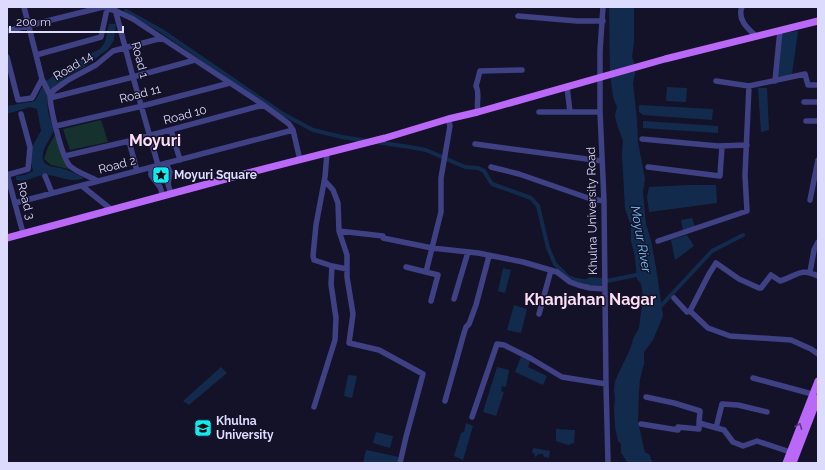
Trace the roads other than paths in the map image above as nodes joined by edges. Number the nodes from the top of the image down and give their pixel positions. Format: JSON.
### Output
{"nodes":[{"id":1,"x":24,"y":7,"type":"edge"},
{"id":2,"x":604,"y":7,"type":"edge"},
{"id":3,"x":742,"y":7,"type":"edge"},
{"id":4,"x":107,"y":9,"type":"junction"},
{"id":5,"x":115,"y":9,"type":"edge"},
{"id":6,"x":518,"y":16,"type":"dead end"},
{"id":7,"x":603,"y":21,"type":"junction"},
{"id":8,"x":818,"y":21,"type":"edge"},
{"id":9,"x":28,"y":25,"type":"junction"},
{"id":10,"x":780,"y":30,"type":"junction"},
{"id":11,"x":7,"y":31,"type":"edge"},
{"id":12,"x":756,"y":36,"type":"junction"},
{"id":13,"x":162,"y":38,"type":"junction"},
{"id":14,"x":125,"y":47,"type":"junction"},
{"id":15,"x":36,"y":55,"type":"junction"},
{"id":16,"x":7,"y":57,"type":"edge"},
{"id":17,"x":195,"y":60,"type":"junction"},
{"id":18,"x":522,"y":70,"type":"dead end"},
{"id":19,"x":133,"y":77,"type":"junction"},
{"id":20,"x":603,"y":77,"type":"junction"},
{"id":21,"x":42,"y":79,"type":"junction"},
{"id":22,"x":716,"y":81,"type":"dead end"},
{"id":23,"x":775,"y":81,"type":"junction"},
{"id":24,"x":230,"y":83,"type":"junction"},
{"id":25,"x":818,"y":85,"type":"edge"},
{"id":26,"x":567,"y":86,"type":"junction"},
{"id":27,"x":749,"y":86,"type":"junction"},
{"id":28,"x":50,"y":96,"type":"junction"},
{"id":29,"x":804,"y":102,"type":"dead end"},
{"id":30,"x":818,"y":102,"type":"edge"},
{"id":31,"x":141,"y":105,"type":"junction"},
{"id":32,"x":264,"y":105,"type":"junction"},
{"id":33,"x":478,"y":112,"type":"junction"},
{"id":34,"x":539,"y":112,"type":"dead end"},
{"id":35,"x":570,"y":112,"type":"junction"},
{"id":36,"x":600,"y":112,"type":"junction"},
{"id":37,"x":21,"y":114,"type":"dead end"},
{"id":38,"x":448,"y":119,"type":"junction"},
{"id":39,"x":806,"y":121,"type":"dead end"},
{"id":40,"x":818,"y":121,"type":"edge"},
{"id":41,"x":56,"y":126,"type":"junction"},
{"id":42,"x":171,"y":130,"type":"junction"},
{"id":43,"x":293,"y":130,"type":"junction"},
{"id":44,"x":149,"y":136,"type":"junction"},
{"id":45,"x":642,"y":139,"type":"dead end"},
{"id":46,"x":129,"y":141,"type":"junction"},
{"id":47,"x":474,"y":144,"type":"dead end"},
{"id":48,"x":747,"y":145,"type":"junction"},
{"id":49,"x":722,"y":146,"type":"junction"},
{"id":50,"x":327,"y":152,"type":"junction"},
{"id":51,"x":65,"y":156,"type":"junction"},
{"id":52,"x":180,"y":160,"type":"junction"},
{"id":53,"x":300,"y":160,"type":"junction"},
{"id":54,"x":818,"y":160,"type":"edge"},
{"id":55,"x":602,"y":161,"type":"junction"},
{"id":56,"x":166,"y":164,"type":"junction"},
{"id":57,"x":158,"y":165,"type":"junction"},
{"id":58,"x":492,"y":167,"type":"dead end"},
{"id":59,"x":648,"y":167,"type":"dead end"},
{"id":60,"x":151,"y":168,"type":"junction"},
{"id":61,"x":137,"y":171,"type":"junction"},
{"id":62,"x":7,"y":175,"type":"edge"},
{"id":63,"x":45,"y":176,"type":"dead end"},
{"id":64,"x":98,"y":181,"type":"junction"},
{"id":65,"x":325,"y":181,"type":"junction"},
{"id":66,"x":82,"y":186,"type":"junction"},
{"id":67,"x":52,"y":193,"type":"junction"},
{"id":68,"x":171,"y":194,"type":"junction"},
{"id":69,"x":163,"y":196,"type":"junction"},
{"id":70,"x":810,"y":200,"type":"dead end"},
{"id":71,"x":604,"y":202,"type":"junction"},
{"id":72,"x":15,"y":203,"type":"junction"},
{"id":73,"x":112,"y":210,"type":"junction"},
{"id":74,"x":339,"y":231,"type":"junction"},
{"id":75,"x":23,"y":233,"type":"junction"},
{"id":76,"x":7,"y":238,"type":"edge"},
{"id":77,"x":658,"y":241,"type":"dead end"},
{"id":78,"x":818,"y":242,"type":"edge"},
{"id":79,"x":432,"y":248,"type":"junction"},
{"id":80,"x":468,"y":252,"type":"junction"},
{"id":81,"x":489,"y":256,"type":"junction"},
{"id":82,"x":332,"y":266,"type":"junction"},
{"id":83,"x":406,"y":267,"type":"dead end"},
{"id":84,"x":347,"y":269,"type":"junction"},
{"id":85,"x":550,"y":270,"type":"junction"},
{"id":86,"x":426,"y":272,"type":"junction"},
{"id":87,"x":810,"y":272,"type":"junction"},
{"id":88,"x":818,"y":276,"type":"edge"},
{"id":89,"x":604,"y":289,"type":"junction"},
{"id":90,"x":674,"y":298,"type":"dead end"},
{"id":91,"x":454,"y":299,"type":"dead end"},
{"id":92,"x":432,"y":301,"type":"dead end"},
{"id":93,"x":690,"y":311,"type":"junction"},
{"id":94,"x":539,"y":314,"type":"dead end"},
{"id":95,"x":818,"y":354,"type":"edge"},
{"id":96,"x":753,"y":378,"type":"dead end"},
{"id":97,"x":818,"y":381,"type":"edge"},
{"id":98,"x":606,"y":384,"type":"junction"},
{"id":99,"x":815,"y":396,"type":"edge"},
{"id":100,"x":646,"y":397,"type":"dead end"},
{"id":101,"x":445,"y":401,"type":"dead end"},
{"id":102,"x":314,"y":407,"type":"dead end"},
{"id":103,"x":767,"y":412,"type":"dead end"},
{"id":104,"x":472,"y":417,"type":"dead end"},
{"id":105,"x":699,"y":423,"type":"junction"},
{"id":106,"x":642,"y":424,"type":"dead end"},
{"id":107,"x":716,"y":428,"type":"junction"},
{"id":108,"x":790,"y":452,"type":"junction"},
{"id":109,"x":400,"y":463,"type":"edge"},
{"id":110,"x":608,"y":463,"type":"edge"},
{"id":111,"x":786,"y":463,"type":"edge"},
{"id":112,"x":793,"y":463,"type":"edge"}],
"edges":[{"from":1,"to":9,"type":"street"},
{"from":2,"to":7,"type":"street","name":"Khulna University Road"},
{"from":3,"to":12,"type":"street"},
{"from":4,"to":5,"type":"street"},
{"from":4,"to":9,"type":"street"},
{"from":4,"to":15,"type":"street"},
{"from":5,"to":13,"type":"street"},
{"from":5,"to":14,"type":"street","name":"Road 1"},
{"from":6,"to":7,"type":"street"},
{"from":7,"to":20,"type":"street","name":"Khulna University Road"},
{"from":8,"to":10,"type":"main road"},
{"from":9,"to":11,"type":"street"},
{"from":9,"to":15,"type":"street"},
{"from":10,"to":12,"type":"main road"},
{"from":10,"to":23,"type":"street"},
{"from":12,"to":20,"type":"main road"},
{"from":13,"to":14,"type":"street","name":"Road 14"},
{"from":13,"to":17,"type":"street"},
{"from":14,"to":19,"type":"street","name":"Road 1"},
{"from":14,"to":28,"type":"street","name":"Road 14"},
{"from":15,"to":21,"type":"street"},
{"from":16,"to":21,"type":"street"},
{"from":17,"to":19,"type":"street"},
{"from":17,"to":24,"type":"street"},
{"from":18,"to":33,"type":"street"},
{"from":19,"to":28,"type":"street"},
{"from":19,"to":31,"type":"street","name":"Road 1"},
{"from":20,"to":26,"type":"main road"},
{"from":20,"to":36,"type":"street","name":"Khulna University Road"},
{"from":21,"to":28,"type":"street"},
{"from":22,"to":27,"type":"street"},
{"from":23,"to":25,"type":"street"},
{"from":23,"to":27,"type":"street"},
{"from":24,"to":31,"type":"street","name":"Road 11"},
{"from":24,"to":32,"type":"street"},
{"from":26,"to":33,"type":"main road"},
{"from":26,"to":35,"type":"street"},
{"from":27,"to":48,"type":"street"},
{"from":28,"to":41,"type":"street","name":"Road 14"},
{"from":29,"to":30,"type":"street"},
{"from":31,"to":41,"type":"street","name":"Road 11"},
{"from":31,"to":44,"type":"street","name":"Road 1"},
{"from":32,"to":42,"type":"street","name":"Road 10"},
{"from":32,"to":43,"type":"street"},
{"from":33,"to":38,"type":"main road"},
{"from":34,"to":35,"type":"street"},
{"from":35,"to":36,"type":"street"},
{"from":36,"to":55,"type":"street","name":"Khulna University Road"},
{"from":37,"to":62,"type":"street"},
{"from":38,"to":50,"type":"main road"},
{"from":38,"to":79,"type":"street"},
{"from":39,"to":40,"type":"street"},
{"from":41,"to":51,"type":"street","name":"Road 14"},
{"from":42,"to":44,"type":"street","name":"Road 10"},
{"from":42,"to":52,"type":"street"},
{"from":43,"to":52,"type":"street","name":"Road 2"},
{"from":43,"to":53,"type":"street"},
{"from":44,"to":46,"type":"street","name":"Road 10"},
{"from":44,"to":57,"type":"street","name":"Road 1"},
{"from":45,"to":49,"type":"street"},
{"from":46,"to":51,"type":"street","name":"Road 10"},
{"from":46,"to":61,"type":"street"},
{"from":47,"to":55,"type":"street"},
{"from":48,"to":49,"type":"street"},
{"from":48,"to":77,"type":"street"},
{"from":49,"to":59,"type":"street"},
{"from":50,"to":53,"type":"main road"},
{"from":50,"to":65,"type":"street"},
{"from":51,"to":64,"type":"street","name":"Road 14"},
{"from":52,"to":56,"type":"street","name":"Road 2"},
{"from":53,"to":68,"type":"main road"},
{"from":54,"to":70,"type":"street"},
{"from":55,"to":71,"type":"street","name":"Khulna University Road"},
{"from":56,"to":57,"type":"street","name":"Road 2"},
{"from":56,"to":68,"type":"street"},
{"from":57,"to":60,"type":"street","name":"Road 2"},
{"from":58,"to":71,"type":"street"},
{"from":60,"to":61,"type":"street","name":"Road 2"},
{"from":60,"to":69,"type":"street"},
{"from":61,"to":64,"type":"street","name":"Road 2"},
{"from":62,"to":72,"type":"street","name":"Road 3"},
{"from":63,"to":67,"type":"street"},
{"from":64,"to":66,"type":"street","name":"Road 2"},
{"from":65,"to":74,"type":"street"},
{"from":65,"to":82,"type":"street"},
{"from":66,"to":67,"type":"street","name":"Road 2"},
{"from":66,"to":73,"type":"street"},
{"from":67,"to":72,"type":"street","name":"Road 2"},
{"from":68,"to":69,"type":"main road"},
{"from":69,"to":73,"type":"main road"},
{"from":71,"to":89,"type":"street","name":"Khulna University Road"},
{"from":72,"to":75,"type":"street","name":"Road 3"},
{"from":73,"to":75,"type":"main road"},
{"from":74,"to":79,"type":"street"},
{"from":74,"to":84,"type":"street"},
{"from":75,"to":76,"type":"main road"},
{"from":78,"to":87,"type":"street"},
{"from":79,"to":80,"type":"street"},
{"from":79,"to":86,"type":"street"},
{"from":80,"to":81,"type":"street"},
{"from":80,"to":91,"type":"street"},
{"from":81,"to":85,"type":"street"},
{"from":81,"to":101,"type":"street"},
{"from":82,"to":84,"type":"street"},
{"from":82,"to":102,"type":"street"},
{"from":83,"to":86,"type":"street"},
{"from":84,"to":109,"type":"street"},
{"from":85,"to":89,"type":"street"},
{"from":85,"to":94,"type":"street"},
{"from":86,"to":92,"type":"street"},
{"from":87,"to":88,"type":"street"},
{"from":87,"to":93,"type":"street"},
{"from":89,"to":98,"type":"street","name":"Khulna University Road"},
{"from":90,"to":93,"type":"street"},
{"from":93,"to":95,"type":"street"},
{"from":96,"to":99,"type":"street"},
{"from":97,"to":99,"type":"main road"},
{"from":98,"to":104,"type":"street"},
{"from":98,"to":110,"type":"street","name":"Khulna University Road"},
{"from":108,"to":99,"type":"main road","one_way":true},
{"from":99,"to":112,"type":"main road"},
{"from":100,"to":105,"type":"street"},
{"from":103,"to":107,"type":"street"},
{"from":105,"to":106,"type":"street"},
{"from":105,"to":107,"type":"street"},
{"from":107,"to":108,"type":"street"},
{"from":108,"to":111,"type":"main road"}]}
